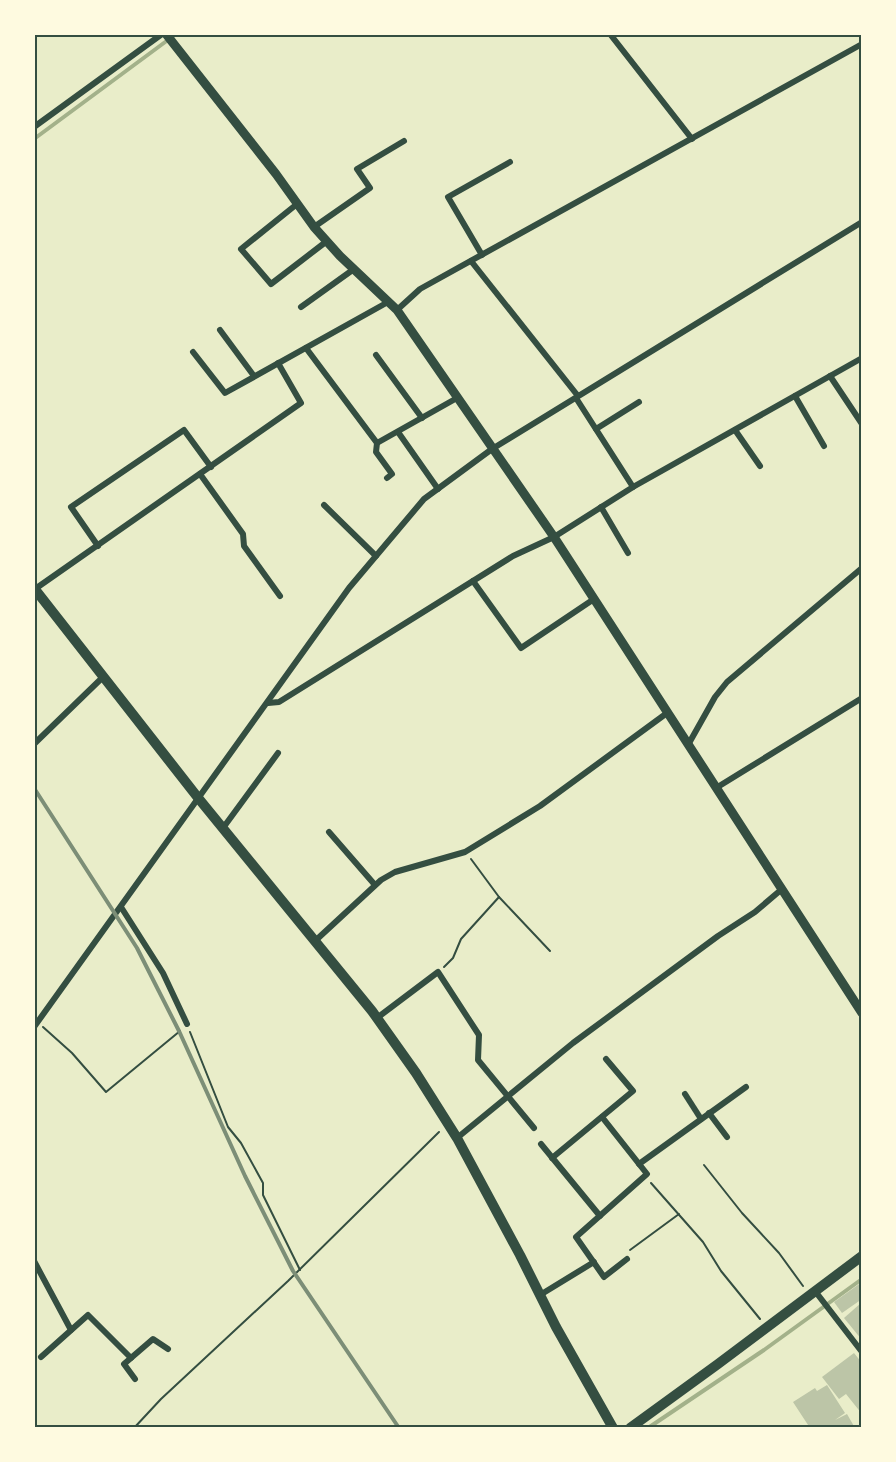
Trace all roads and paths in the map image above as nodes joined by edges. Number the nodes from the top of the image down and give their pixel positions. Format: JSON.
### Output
{"nodes":[{"id":1,"x":164,"y":34,"type":"edge"},
{"id":2,"x":610,"y":34,"type":"edge"},
{"id":3,"x":861,"y":44,"type":"edge"},
{"id":4,"x":34,"y":127,"type":"edge"},
{"id":5,"x":692,"y":139,"type":"junction"},
{"id":6,"x":404,"y":141,"type":"dead end"},
{"id":7,"x":510,"y":162,"type":"dead end"},
{"id":8,"x":297,"y":204,"type":"junction"},
{"id":9,"x":861,"y":222,"type":"edge"},
{"id":10,"x":314,"y":227,"type":"junction"},
{"id":11,"x":327,"y":241,"type":"junction"},
{"id":12,"x":482,"y":255,"type":"junction"},
{"id":13,"x":471,"y":261,"type":"junction"},
{"id":14,"x":354,"y":269,"type":"junction"},
{"id":15,"x":388,"y":302,"type":"junction"},
{"id":16,"x":301,"y":307,"type":"dead end"},
{"id":17,"x":397,"y":310,"type":"junction"},
{"id":18,"x":220,"y":330,"type":"dead end"},
{"id":19,"x":306,"y":348,"type":"junction"},
{"id":20,"x":193,"y":352,"type":"dead end"},
{"id":21,"x":376,"y":355,"type":"dead end"},
{"id":22,"x":861,"y":358,"type":"edge"},
{"id":23,"x":278,"y":363,"type":"junction"},
{"id":24,"x":254,"y":376,"type":"junction"},
{"id":25,"x":830,"y":376,"type":"junction"},
{"id":26,"x":795,"y":396,"type":"junction"},
{"id":27,"x":577,"y":397,"type":"junction"},
{"id":28,"x":457,"y":398,"type":"junction"},
{"id":29,"x":639,"y":402,"type":"dead end"},
{"id":30,"x":422,"y":418,"type":"junction"},
{"id":31,"x":861,"y":424,"type":"edge"},
{"id":32,"x":596,"y":429,"type":"junction"},
{"id":33,"x":735,"y":429,"type":"junction"},
{"id":34,"x":398,"y":432,"type":"junction"},
{"id":35,"x":377,"y":443,"type":"junction"},
{"id":36,"x":824,"y":446,"type":"dead end"},
{"id":37,"x":492,"y":449,"type":"junction"},
{"id":38,"x":760,"y":466,"type":"dead end"},
{"id":39,"x":212,"y":467,"type":"junction"},
{"id":40,"x":200,"y":474,"type":"junction"},
{"id":41,"x":387,"y":478,"type":"dead end"},
{"id":42,"x":633,"y":487,"type":"junction"},
{"id":43,"x":438,"y":489,"type":"junction"},
{"id":44,"x":324,"y":505,"type":"dead end"},
{"id":45,"x":601,"y":507,"type":"junction"},
{"id":46,"x":554,"y":537,"type":"junction"},
{"id":47,"x":98,"y":546,"type":"junction"},
{"id":48,"x":628,"y":553,"type":"dead end"},
{"id":49,"x":376,"y":556,"type":"junction"},
{"id":50,"x":861,"y":568,"type":"edge"},
{"id":51,"x":473,"y":581,"type":"junction"},
{"id":52,"x":35,"y":589,"type":"edge"},
{"id":53,"x":280,"y":596,"type":"dead end"},
{"id":54,"x":594,"y":599,"type":"junction"},
{"id":55,"x":103,"y":677,"type":"junction"},
{"id":56,"x":861,"y":698,"type":"edge"},
{"id":57,"x":268,"y":703,"type":"junction"},
{"id":58,"x":667,"y":713,"type":"junction"},
{"id":59,"x":34,"y":744,"type":"edge"},
{"id":60,"x":688,"y":745,"type":"junction"},
{"id":61,"x":278,"y":753,"type":"dead end"},
{"id":62,"x":716,"y":788,"type":"junction"},
{"id":63,"x":199,"y":799,"type":"junction"},
{"id":64,"x":223,"y":828,"type":"junction"},
{"id":65,"x":329,"y":832,"type":"dead end"},
{"id":66,"x":465,"y":852,"type":"junction"},
{"id":67,"x":375,"y":885,"type":"junction"},
{"id":68,"x":782,"y":889,"type":"junction"},
{"id":69,"x":499,"y":897,"type":"junction"},
{"id":70,"x":121,"y":907,"type":"junction"},
{"id":71,"x":315,"y":941,"type":"junction"},
{"id":72,"x":550,"y":951,"type":"dead end"},
{"id":73,"x":438,"y":972,"type":"junction"},
{"id":74,"x":861,"y":1013,"type":"edge"},
{"id":75,"x":377,"y":1018,"type":"junction"},
{"id":76,"x":36,"y":1024,"type":"edge"},
{"id":77,"x":187,"y":1024,"type":"junction"},
{"id":78,"x":606,"y":1059,"type":"dead end"},
{"id":79,"x":746,"y":1087,"type":"dead end"},
{"id":80,"x":685,"y":1094,"type":"dead end"},
{"id":81,"x":507,"y":1097,"type":"junction"},
{"id":82,"x":709,"y":1113,"type":"junction"},
{"id":83,"x":602,"y":1117,"type":"junction"},
{"id":84,"x":702,"y":1119,"type":"junction"},
{"id":85,"x":448,"y":1123,"type":"junction"},
{"id":86,"x":534,"y":1128,"type":"dead end"},
{"id":87,"x":727,"y":1137,"type":"dead end"},
{"id":88,"x":457,"y":1138,"type":"junction"},
{"id":89,"x":541,"y":1144,"type":"dead end"},
{"id":90,"x":552,"y":1158,"type":"junction"},
{"id":91,"x":639,"y":1164,"type":"junction"},
{"id":92,"x":704,"y":1165,"type":"dead end"},
{"id":93,"x":645,"y":1177,"type":"junction"},
{"id":94,"x":679,"y":1214,"type":"junction"},
{"id":95,"x":600,"y":1216,"type":"junction"},
{"id":96,"x":861,"y":1256,"type":"edge"},
{"id":97,"x":627,"y":1259,"type":"joint"},
{"id":98,"x":34,"y":1261,"type":"edge"},
{"id":99,"x":594,"y":1262,"type":"junction"},
{"id":100,"x":300,"y":1270,"type":"junction"},
{"id":101,"x":812,"y":1293,"type":"junction"},
{"id":102,"x":540,"y":1296,"type":"junction"},
{"id":103,"x":767,"y":1327,"type":"junction"},
{"id":104,"x":71,"y":1330,"type":"junction"},
{"id":105,"x":168,"y":1349,"type":"dead end"},
{"id":106,"x":861,"y":1352,"type":"edge"},
{"id":107,"x":41,"y":1357,"type":"dead end"},
{"id":108,"x":131,"y":1358,"type":"junction"},
{"id":109,"x":135,"y":1380,"type":"dead end"},
{"id":110,"x":134,"y":1428,"type":"edge"},
{"id":111,"x":613,"y":1428,"type":"edge"},
{"id":112,"x":630,"y":1428,"type":"edge"}],
"edges":[{"from":1,"to":4,"type":"street"},
{"from":1,"to":8,"type":"street"},
{"from":2,"to":5,"type":"street"},
{"from":3,"to":5,"type":"street"},
{"from":5,"to":12,"type":"street"},
{"from":6,"to":10,"type":"street"},
{"from":7,"to":12,"type":"street"},
{"from":8,"to":10,"type":"street"},
{"from":8,"to":11,"type":"street"},
{"from":9,"to":27,"type":"street"},
{"from":10,"to":11,"type":"street"},
{"from":11,"to":14,"type":"street"},
{"from":12,"to":13,"type":"street"},
{"from":13,"to":17,"type":"street"},
{"from":13,"to":27,"type":"street"},
{"from":14,"to":15,"type":"street"},
{"from":14,"to":16,"type":"street"},
{"from":15,"to":17,"type":"street"},
{"from":15,"to":19,"type":"street"},
{"from":17,"to":28,"type":"street"},
{"from":18,"to":24,"type":"street"},
{"from":19,"to":23,"type":"street"},
{"from":19,"to":35,"type":"street"},
{"from":20,"to":24,"type":"street"},
{"from":21,"to":30,"type":"street"},
{"from":22,"to":25,"type":"street"},
{"from":23,"to":24,"type":"street"},
{"from":23,"to":39,"type":"street"},
{"from":25,"to":26,"type":"street"},
{"from":25,"to":31,"type":"street"},
{"from":26,"to":33,"type":"street"},
{"from":26,"to":36,"type":"street"},
{"from":27,"to":32,"type":"street"},
{"from":27,"to":37,"type":"street"},
{"from":28,"to":30,"type":"street"},
{"from":28,"to":37,"type":"street"},
{"from":29,"to":32,"type":"street"},
{"from":30,"to":34,"type":"street"},
{"from":32,"to":42,"type":"street"},
{"from":33,"to":38,"type":"street"},
{"from":33,"to":42,"type":"street"},
{"from":34,"to":35,"type":"street"},
{"from":34,"to":43,"type":"street"},
{"from":35,"to":41,"type":"street"},
{"from":37,"to":43,"type":"street"},
{"from":37,"to":46,"type":"street"},
{"from":39,"to":40,"type":"street"},
{"from":39,"to":47,"type":"street"},
{"from":40,"to":47,"type":"street"},
{"from":40,"to":53,"type":"street"},
{"from":42,"to":45,"type":"street"},
{"from":43,"to":49,"type":"street"},
{"from":44,"to":49,"type":"street"},
{"from":45,"to":46,"type":"street"},
{"from":45,"to":48,"type":"street"},
{"from":46,"to":51,"type":"street"},
{"from":46,"to":54,"type":"street"},
{"from":47,"to":52,"type":"street"},
{"from":49,"to":57,"type":"street"},
{"from":50,"to":60,"type":"street"},
{"from":51,"to":54,"type":"street"},
{"from":51,"to":57,"type":"street"},
{"from":52,"to":55,"type":"main road"},
{"from":54,"to":58,"type":"street"},
{"from":55,"to":59,"type":"street"},
{"from":55,"to":63,"type":"main road"},
{"from":56,"to":62,"type":"street"},
{"from":57,"to":63,"type":"street"},
{"from":58,"to":60,"type":"street"},
{"from":58,"to":66,"type":"street"},
{"from":60,"to":62,"type":"street"},
{"from":61,"to":64,"type":"street"},
{"from":62,"to":68,"type":"street"},
{"from":63,"to":64,"type":"main road"},
{"from":63,"to":70,"type":"street"},
{"from":64,"to":71,"type":"main road"},
{"from":65,"to":67,"type":"street"},
{"from":66,"to":67,"type":"street"},
{"from":66,"to":69,"type":"path"},
{"from":67,"to":71,"type":"street"},
{"from":68,"to":74,"type":"street"},
{"from":68,"to":81,"type":"street"},
{"from":69,"to":72,"type":"path"},
{"from":69,"to":73,"type":"path"},
{"from":70,"to":76,"type":"street"},
{"from":70,"to":77,"type":"street"},
{"from":71,"to":75,"type":"main road"},
{"from":73,"to":75,"type":"street"},
{"from":73,"to":81,"type":"street"},
{"from":75,"to":85,"type":"main road"},
{"from":76,"to":77,"type":"path"},
{"from":77,"to":100,"type":"path"},
{"from":78,"to":83,"type":"street"},
{"from":79,"to":82,"type":"street"},
{"from":80,"to":84,"type":"street"},
{"from":81,"to":86,"type":"street"},
{"from":81,"to":88,"type":"street"},
{"from":82,"to":84,"type":"street"},
{"from":82,"to":87,"type":"street"},
{"from":83,"to":90,"type":"street"},
{"from":83,"to":91,"type":"street"},
{"from":84,"to":91,"type":"street"},
{"from":85,"to":88,"type":"main road"},
{"from":85,"to":100,"type":"path"},
{"from":88,"to":102,"type":"main road"},
{"from":89,"to":90,"type":"street"},
{"from":90,"to":95,"type":"street"},
{"from":91,"to":93,"type":"street"},
{"from":92,"to":101,"type":"path"},
{"from":93,"to":94,"type":"path"},
{"from":93,"to":95,"type":"street"},
{"from":94,"to":97,"type":"path"},
{"from":94,"to":103,"type":"path"},
{"from":95,"to":99,"type":"street"},
{"from":96,"to":101,"type":"main road"},
{"from":97,"to":99,"type":"street"},
{"from":98,"to":104,"type":"street"},
{"from":99,"to":102,"type":"street"},
{"from":100,"to":110,"type":"path"},
{"from":101,"to":103,"type":"main road"},
{"from":101,"to":106,"type":"street"},
{"from":102,"to":111,"type":"main road"},
{"from":103,"to":112,"type":"main road"},
{"from":104,"to":107,"type":"street"},
{"from":104,"to":108,"type":"street"},
{"from":105,"to":108,"type":"street"},
{"from":108,"to":109,"type":"street"}]}
